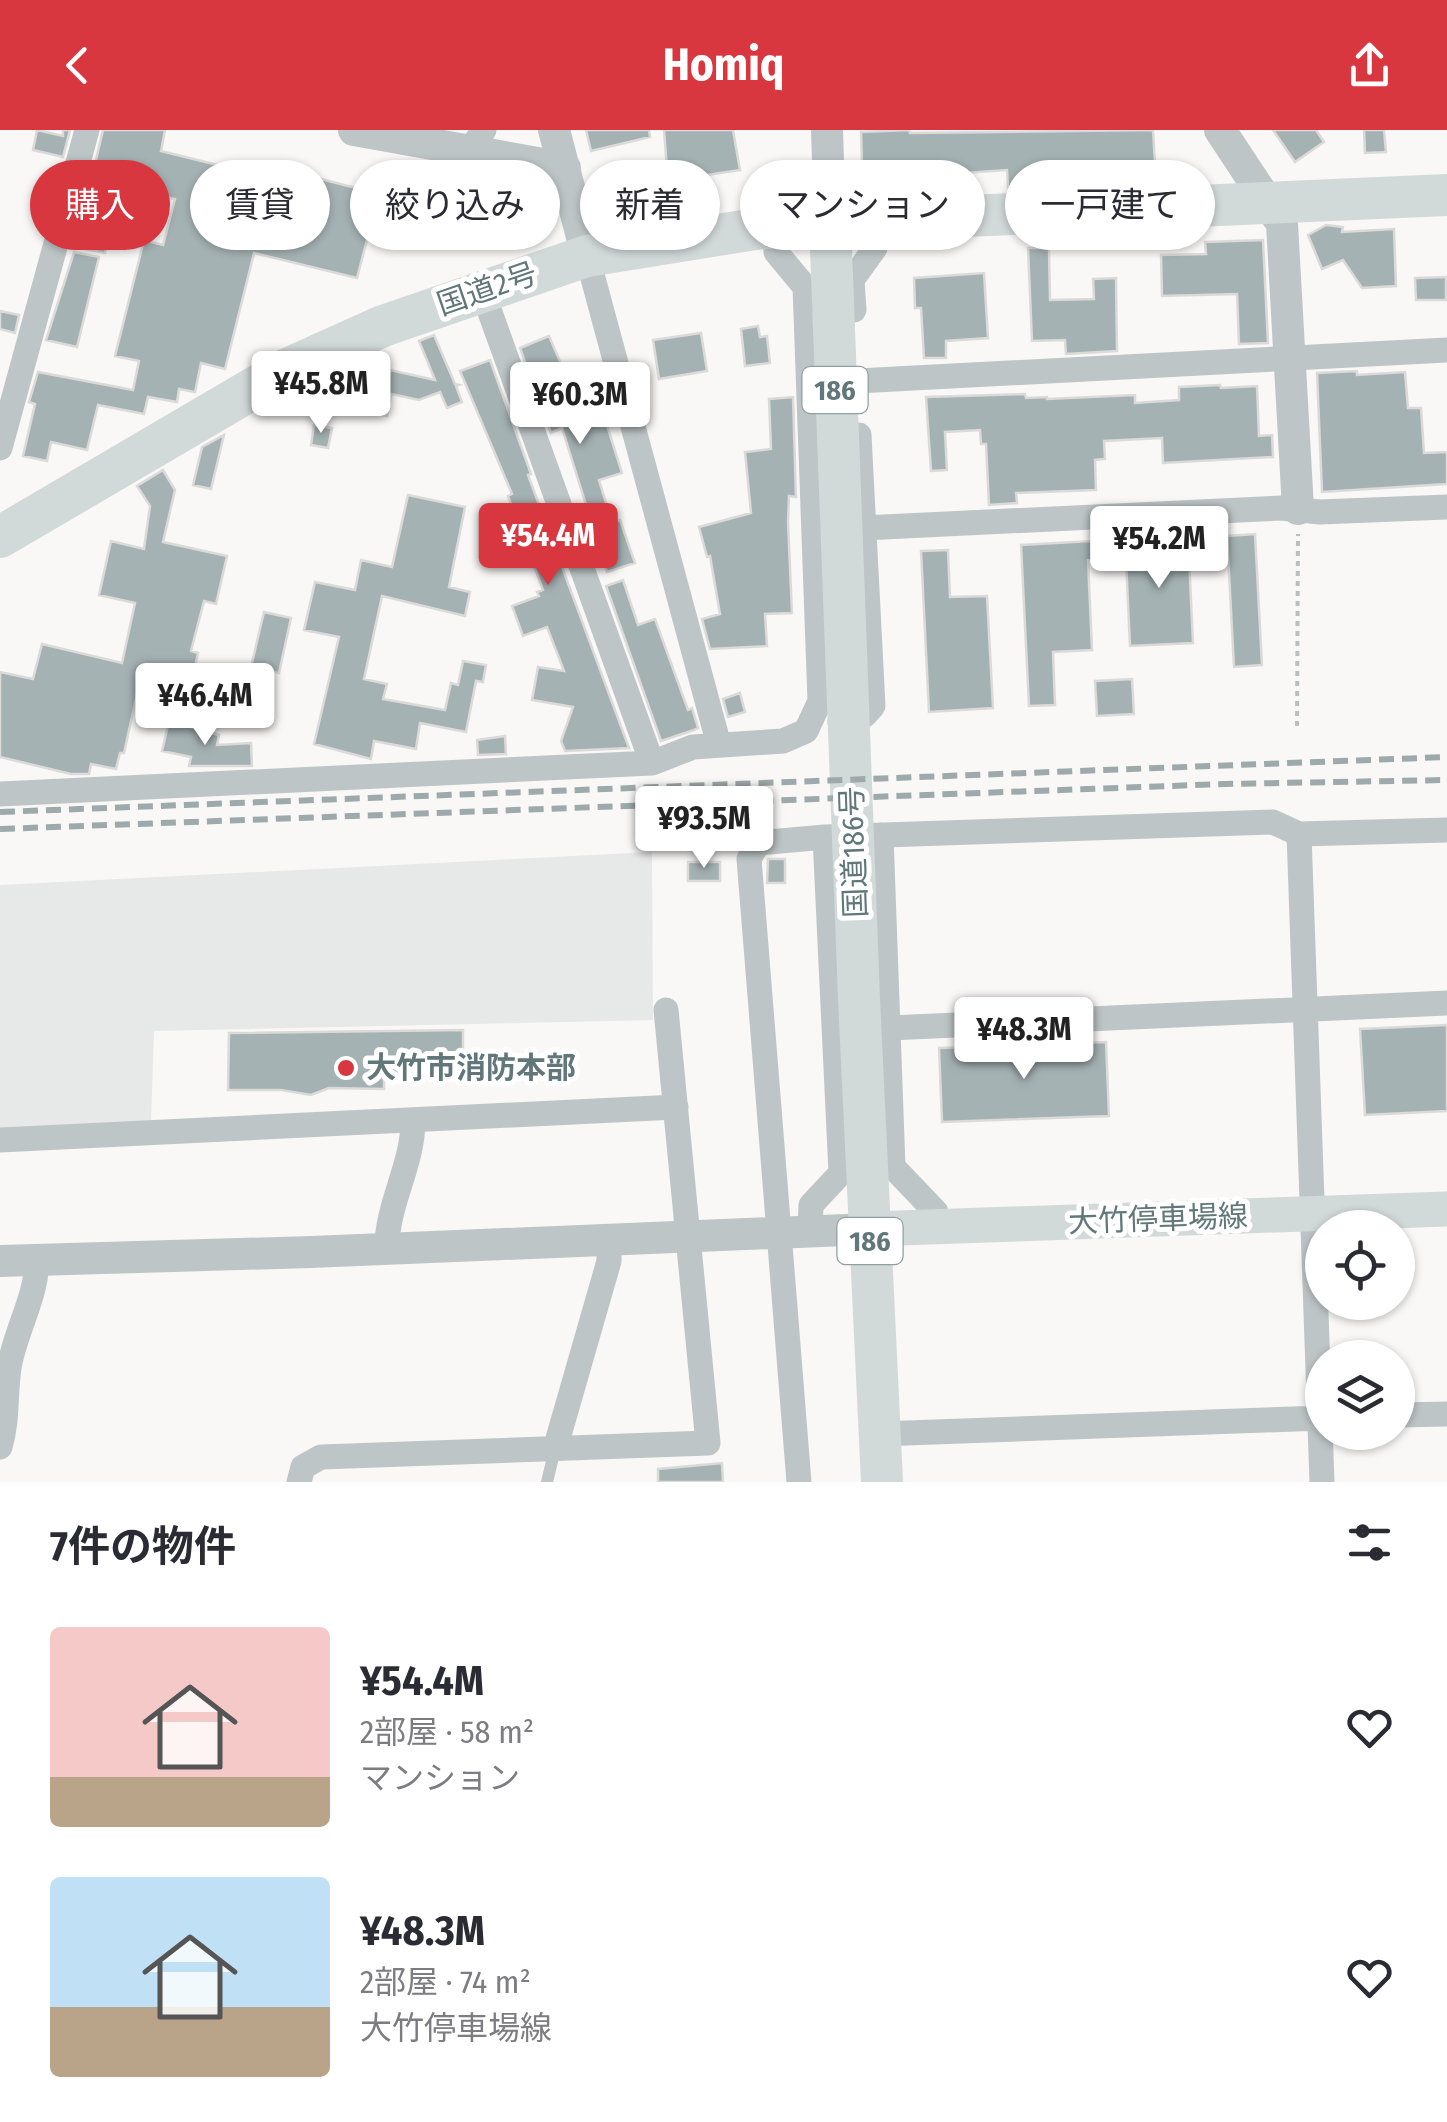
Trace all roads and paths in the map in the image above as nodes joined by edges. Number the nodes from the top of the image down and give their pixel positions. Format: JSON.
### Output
{"nodes":[{"id":1,"x":88,"y":130,"type":"edge"},
{"id":2,"x":354,"y":130,"type":"edge"},
{"id":3,"x":554,"y":130,"type":"edge"},
{"id":4,"x":827,"y":130,"type":"edge"},
{"id":5,"x":1220,"y":130,"type":"edge"},
{"id":6,"x":476,"y":141,"type":"edge"},
{"id":7,"x":828,"y":160,"type":"edge"},
{"id":8,"x":564,"y":168,"type":"junction"},
{"id":9,"x":1447,"y":195,"type":"edge"},
{"id":10,"x":1270,"y":203,"type":"junction"},
{"id":11,"x":985,"y":217,"type":"edge"},
{"id":12,"x":740,"y":231,"type":"edge"},
{"id":13,"x":776,"y":250,"type":"edge"},
{"id":14,"x":832,"y":250,"type":"edge"},
{"id":15,"x":873,"y":250,"type":"edge"},
{"id":16,"x":588,"y":256,"type":"junction"},
{"id":17,"x":482,"y":290,"type":"junction"},
{"id":18,"x":1447,"y":350,"type":"edge"},
{"id":19,"x":1290,"y":359,"type":"junction"},
{"id":20,"x":857,"y":381,"type":"junction"},
{"id":21,"x":0,"y":444,"type":"edge"},
{"id":22,"x":1447,"y":507,"type":"edge"},
{"id":23,"x":1298,"y":510,"type":"junction"},
{"id":24,"x":0,"y":537,"type":"edge"},
{"id":25,"x":852,"y":543,"type":"junction"},
{"id":26,"x":1297,"y":726,"type":"dead end"},
{"id":27,"x":806,"y":731,"type":"junction"},
{"id":28,"x":719,"y":745,"type":"junction"},
{"id":29,"x":652,"y":763,"type":"junction"},
{"id":30,"x":0,"y":794,"type":"edge"},
{"id":31,"x":1447,"y":830,"type":"edge"},
{"id":32,"x":1299,"y":834,"type":"junction"},
{"id":33,"x":881,"y":835,"type":"junction"},
{"id":34,"x":825,"y":837,"type":"junction"},
{"id":35,"x":867,"y":1001,"type":"junction"},
{"id":36,"x":1447,"y":1004,"type":"edge"},
{"id":37,"x":1305,"y":1008,"type":"junction"},
{"id":38,"x":666,"y":1010,"type":"dead end"},
{"id":39,"x":676,"y":1108,"type":"junction"},
{"id":40,"x":413,"y":1121,"type":"junction"},
{"id":41,"x":0,"y":1140,"type":"edge"},
{"id":42,"x":1447,"y":1209,"type":"edge"},
{"id":43,"x":1312,"y":1210,"type":"edge"},
{"id":44,"x":1415,"y":1210,"type":"edge"},
{"id":45,"x":1305,"y":1214,"type":"edge"},
{"id":46,"x":938,"y":1226,"type":"junction"},
{"id":47,"x":870,"y":1229,"type":"junction"},
{"id":48,"x":795,"y":1232,"type":"junction"},
{"id":49,"x":690,"y":1238,"type":"junction"},
{"id":50,"x":609,"y":1240,"type":"junction"},
{"id":51,"x":387,"y":1247,"type":"junction"},
{"id":52,"x":37,"y":1260,"type":"junction"},
{"id":53,"x":0,"y":1261,"type":"edge"},
{"id":54,"x":1447,"y":1414,"type":"edge"},
{"id":55,"x":1415,"y":1415,"type":"edge"},
{"id":56,"x":1305,"y":1419,"type":"edge"},
{"id":57,"x":880,"y":1434,"type":"junction"},
{"id":58,"x":0,"y":1447,"type":"edge"},
{"id":59,"x":555,"y":1449,"type":"junction"},
{"id":60,"x":1322,"y":1450,"type":"edge"},
{"id":61,"x":299,"y":1482,"type":"edge"},
{"id":62,"x":548,"y":1482,"type":"edge"},
{"id":63,"x":799,"y":1482,"type":"edge"},
{"id":64,"x":882,"y":1482,"type":"edge"},
{"id":65,"x":1322,"y":1482,"type":"edge"}],
"edges":[{"from":1,"to":21,"type":"street"},
{"from":2,"to":6,"type":"street"},
{"from":3,"to":8,"type":"street"},
{"from":4,"to":7,"type":"street"},
{"from":5,"to":10,"type":"street"},
{"from":6,"to":8,"type":"street"},
{"from":8,"to":16,"type":"street"},
{"from":9,"to":10,"type":"highway","name":"国道2号"},
{"from":10,"to":11,"type":"highway","name":"国道2号"},
{"from":10,"to":19,"type":"street"},
{"from":12,"to":16,"type":"highway","name":"国道2号"},
{"from":13,"to":27,"type":"street"},
{"from":14,"to":25,"type":"highway","name":"国道186号","number":"186"},
{"from":15,"to":20,"type":"street"},
{"from":16,"to":17,"type":"highway","name":"国道2号"},
{"from":16,"to":28,"type":"street"},
{"from":17,"to":24,"type":"highway","name":"国道2号"},
{"from":17,"to":29,"type":"street"},
{"from":18,"to":19,"type":"street"},
{"from":19,"to":20,"type":"street"},
{"from":19,"to":23,"type":"street"},
{"from":20,"to":25,"type":"street"},
{"from":22,"to":23,"type":"street"},
{"from":23,"to":25,"type":"street"},
{"from":23,"to":26,"type":"path"},
{"from":25,"to":27,"type":"street"},
{"from":25,"to":35,"type":"highway","name":"国道186号","number":"186"},
{"from":27,"to":28,"type":"street"},
{"from":28,"to":29,"type":"street"},
{"from":29,"to":30,"type":"street"},
{"from":31,"to":32,"type":"street"},
{"from":32,"to":33,"type":"street"},
{"from":32,"to":37,"type":"street"},
{"from":33,"to":34,"type":"street"},
{"from":33,"to":35,"type":"street"},
{"from":34,"to":35,"type":"street"},
{"from":34,"to":48,"type":"street"},
{"from":35,"to":37,"type":"street"},
{"from":35,"to":46,"type":"street"},
{"from":35,"to":47,"type":"highway","name":"国道186号","number":"186"},
{"from":35,"to":48,"type":"street"},
{"from":36,"to":37,"type":"street"},
{"from":37,"to":43,"type":"street"},
{"from":38,"to":39,"type":"street"},
{"from":39,"to":40,"type":"street"},
{"from":39,"to":49,"type":"street"},
{"from":40,"to":41,"type":"street"},
{"from":40,"to":51,"type":"street"},
{"from":42,"to":44,"type":"main road","name":"大竹停車場線"},
{"from":45,"to":46,"type":"main road","name":"大竹停車場線"},
{"from":46,"to":47,"type":"main road","name":"大竹停車場線"},
{"from":47,"to":48,"type":"street"},
{"from":47,"to":57,"type":"highway","name":"国道186号","number":"186"},
{"from":48,"to":49,"type":"street"},
{"from":48,"to":63,"type":"street"},
{"from":49,"to":50,"type":"street"},
{"from":49,"to":59,"type":"street"},
{"from":50,"to":51,"type":"street"},
{"from":50,"to":59,"type":"street"},
{"from":51,"to":52,"type":"street"},
{"from":52,"to":53,"type":"street"},
{"from":52,"to":58,"type":"street"},
{"from":54,"to":55,"type":"street"},
{"from":56,"to":57,"type":"street"},
{"from":57,"to":64,"type":"highway","name":"国道186号","number":"186"},
{"from":59,"to":61,"type":"street"},
{"from":59,"to":62,"type":"lane"},
{"from":60,"to":65,"type":"street"}]}
